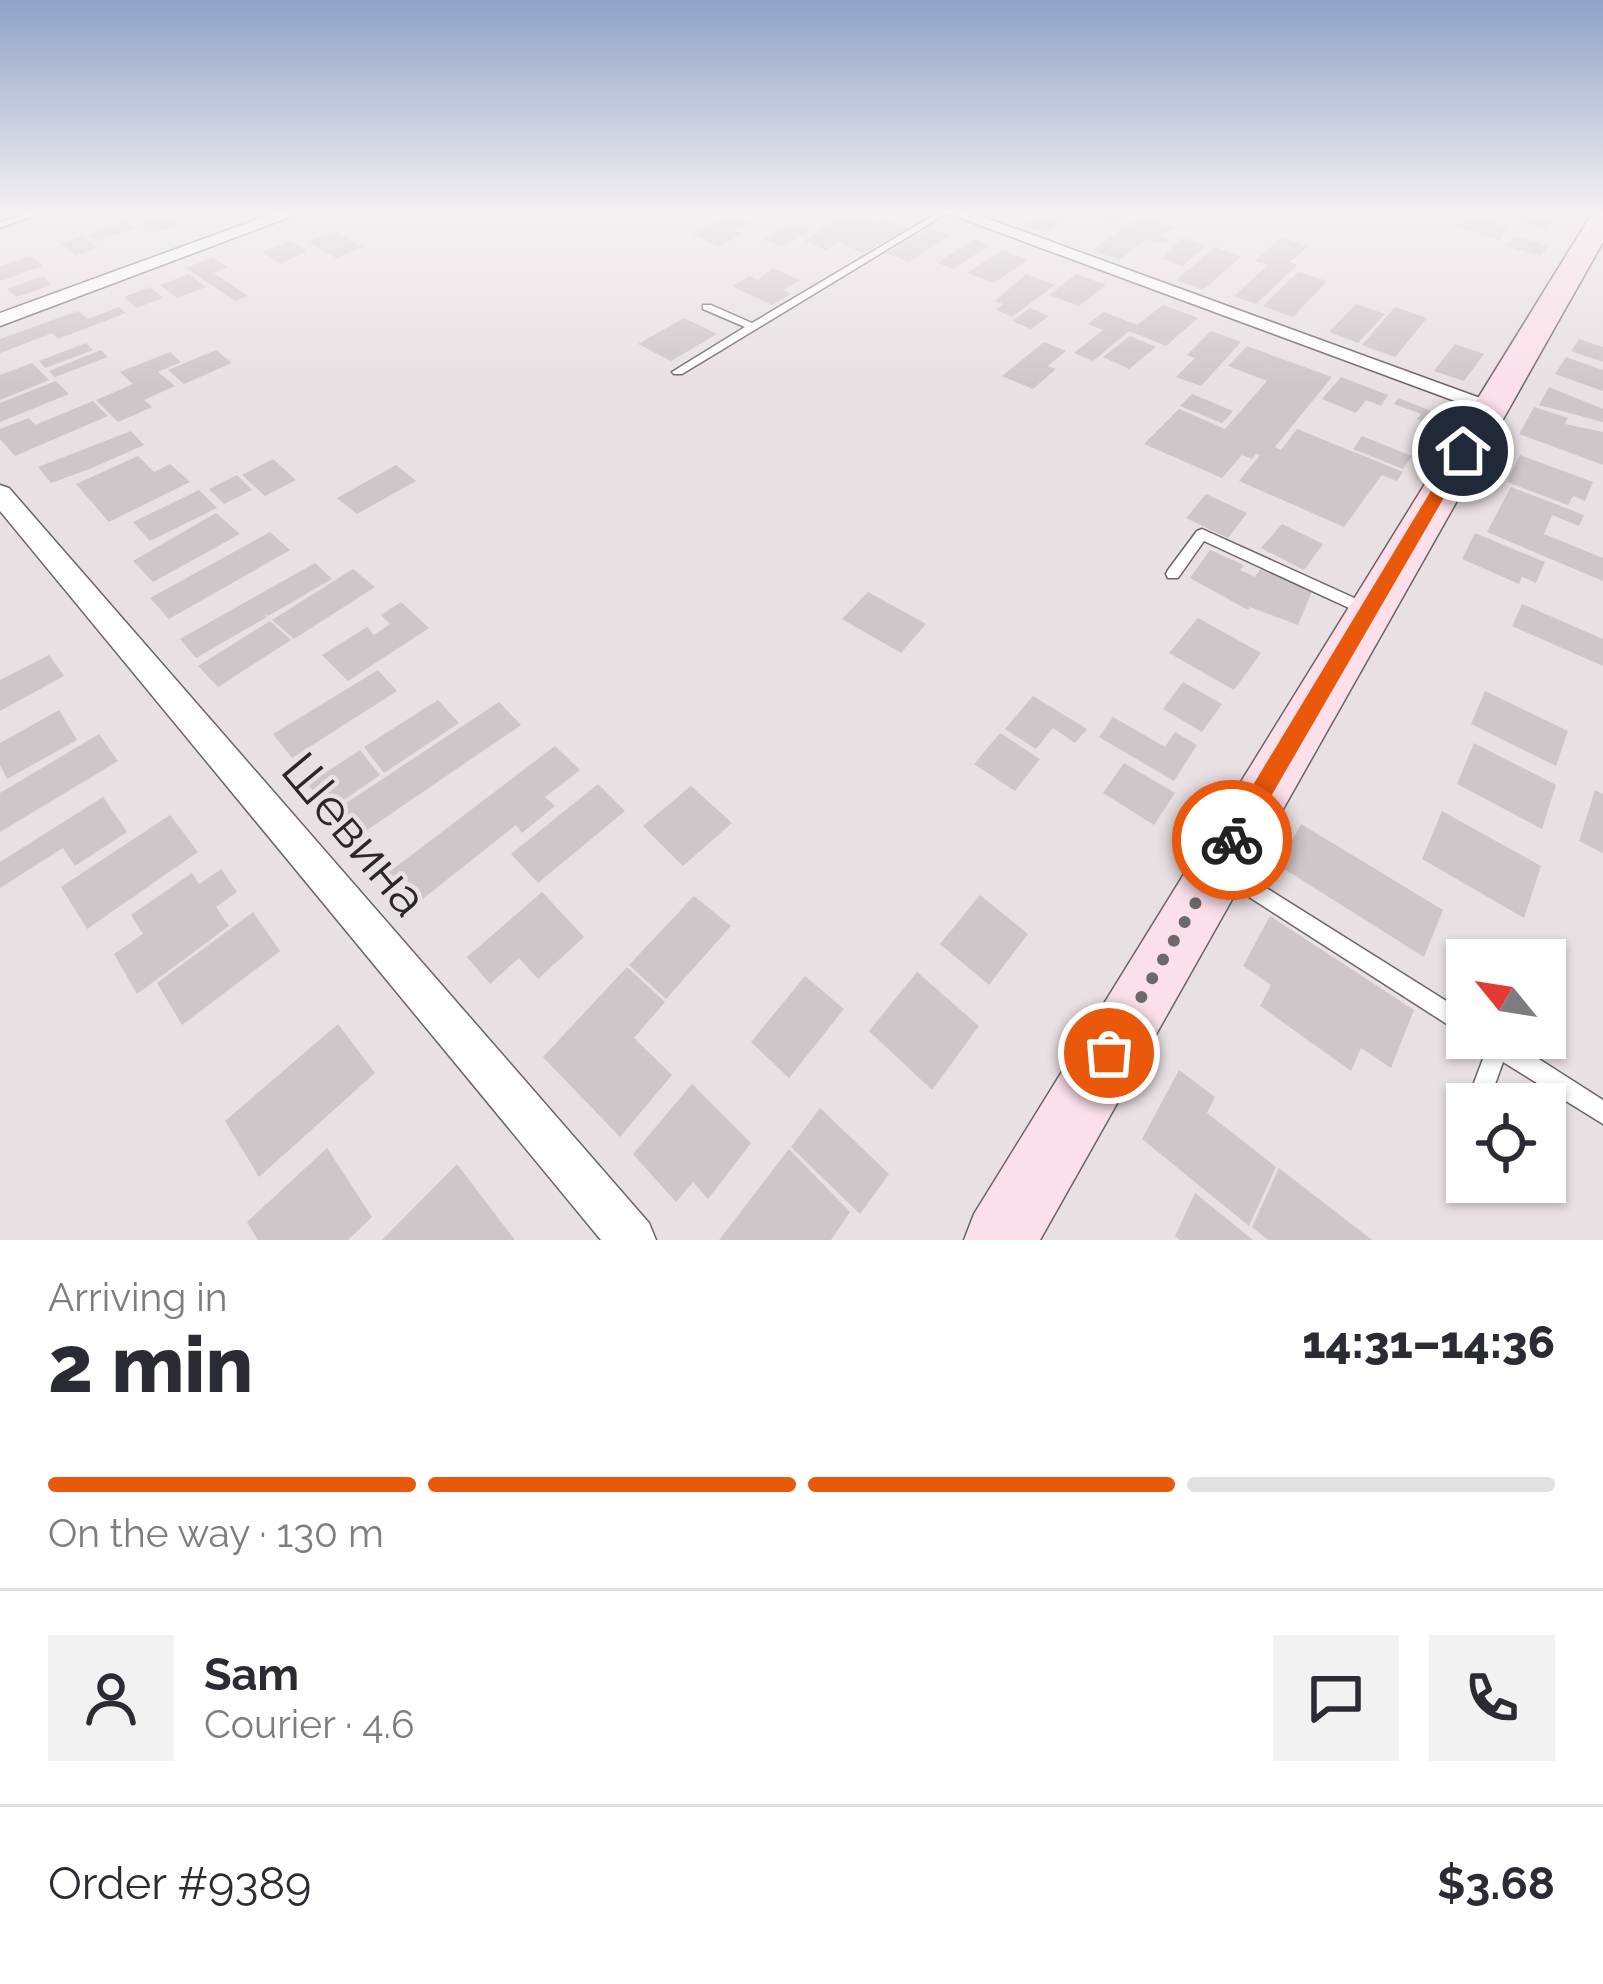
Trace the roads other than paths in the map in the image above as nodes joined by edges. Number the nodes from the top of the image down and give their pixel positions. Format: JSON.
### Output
{"nodes":[{"id":1,"x":136,"y":270,"type":"edge"},
{"id":2,"x":850,"y":270,"type":"edge"},
{"id":3,"x":1110,"y":270,"type":"edge"},
{"id":4,"x":1572,"y":270,"type":"edge"},
{"id":5,"x":707,"y":307,"type":"dead end"},
{"id":6,"x":0,"y":320,"type":"edge"},
{"id":7,"x":753,"y":327,"type":"junction"},
{"id":8,"x":678,"y":372,"type":"dead end"},
{"id":9,"x":1490,"y":406,"type":"junction"},
{"id":10,"x":0,"y":494,"type":"edge"},
{"id":11,"x":1173,"y":574,"type":"dead end"},
{"id":12,"x":1370,"y":611,"type":"junction"},
{"id":13,"x":1217,"y":866,"type":"junction"},
{"id":14,"x":1446,"y":1013,"type":"edge"},
{"id":15,"x":1519,"y":1059,"type":"edge"},
{"id":16,"x":1603,"y":1113,"type":"edge"},
{"id":17,"x":632,"y":1240,"type":"edge"},
{"id":18,"x":1000,"y":1240,"type":"edge"}],
"edges":[{"from":1,"to":6,"type":"street"},
{"from":2,"to":7,"type":"lane"},
{"from":3,"to":9,"type":"street"},
{"from":4,"to":9,"type":"street"},
{"from":5,"to":7,"type":"lane"},
{"from":7,"to":8,"type":"lane"},
{"from":9,"to":12,"type":"street"},
{"from":10,"to":17,"type":"street","name":"Шевина"},
{"from":11,"to":12,"type":"lane"},
{"from":12,"to":13,"type":"street"},
{"from":13,"to":14,"type":"lane"},
{"from":13,"to":18,"type":"street"},
{"from":15,"to":16,"type":"lane"}]}
